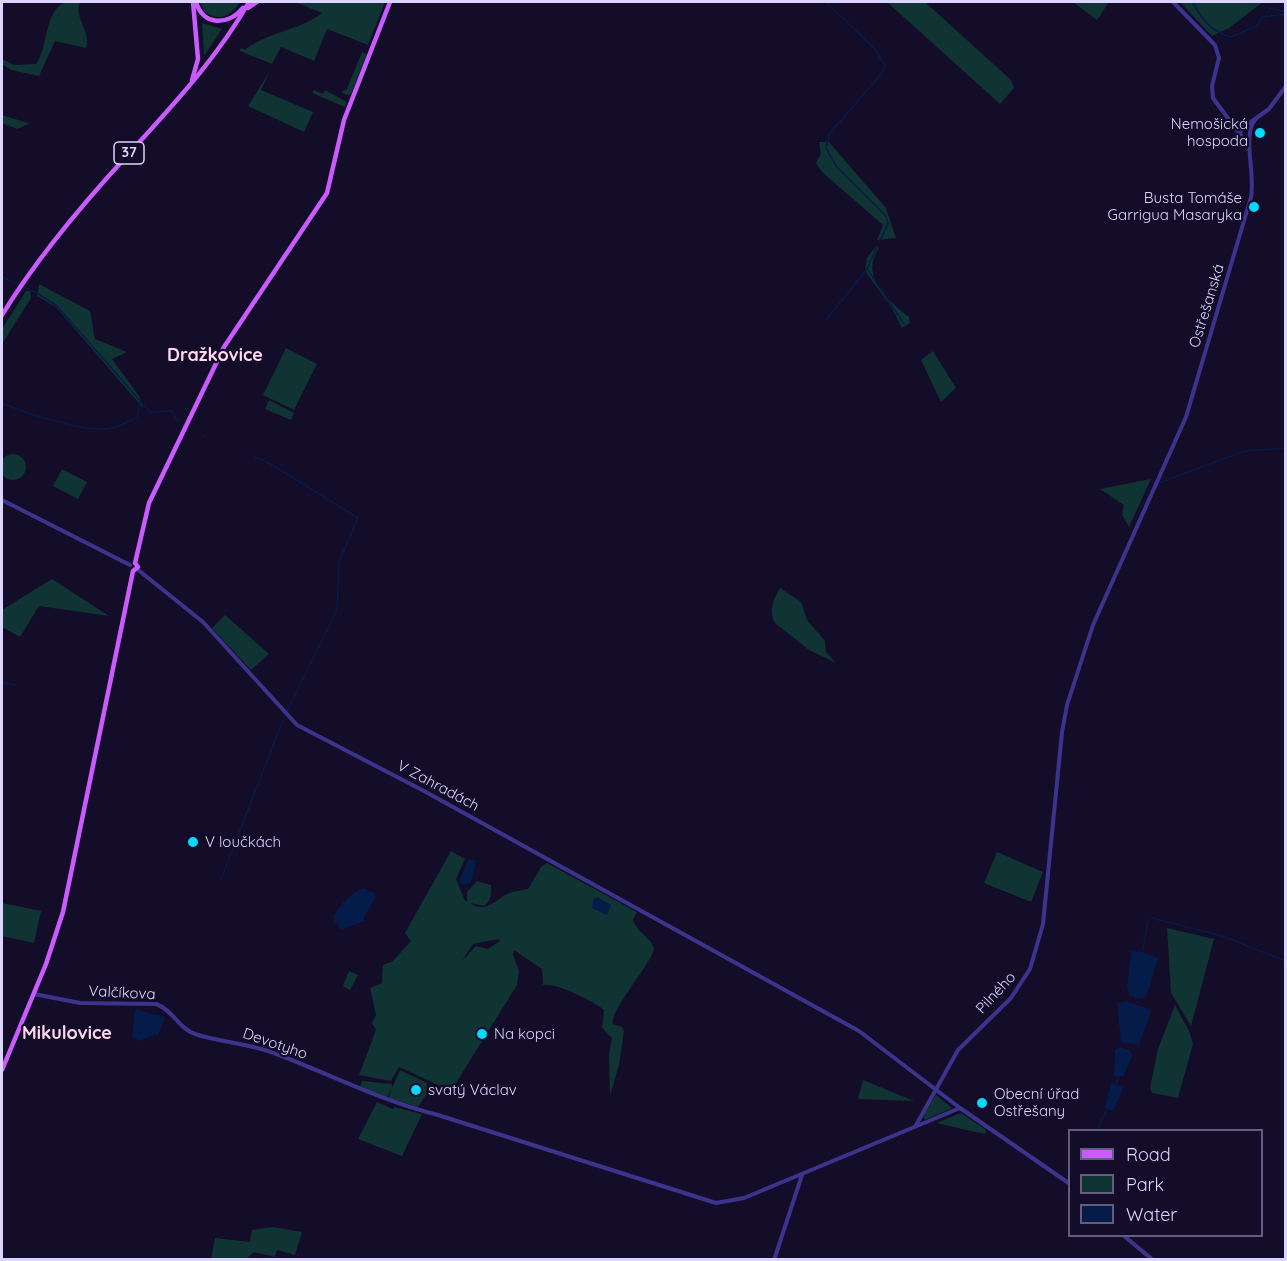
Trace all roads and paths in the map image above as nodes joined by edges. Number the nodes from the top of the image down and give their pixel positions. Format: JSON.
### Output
{"nodes":[{"id":1,"x":194,"y":2,"type":"edge"},
{"id":2,"x":249,"y":2,"type":"edge"},
{"id":3,"x":257,"y":2,"type":"edge"},
{"id":4,"x":390,"y":2,"type":"edge"},
{"id":5,"x":1173,"y":2,"type":"edge"},
{"id":6,"x":237,"y":22,"type":"junction"},
{"id":7,"x":1286,"y":86,"type":"edge"},
{"id":8,"x":184,"y":93,"type":"junction"},
{"id":9,"x":1258,"y":117,"type":"junction"},
{"id":10,"x":1230,"y":122,"type":"junction"},
{"id":11,"x":1243,"y":128,"type":"junction"},
{"id":12,"x":1249,"y":133,"type":"junction"},
{"id":13,"x":1241,"y":136,"type":"junction"},
{"id":14,"x":1250,"y":152,"type":"junction"},
{"id":15,"x":2,"y":315,"type":"edge"},
{"id":16,"x":2,"y":500,"type":"edge"},
{"id":17,"x":133,"y":564,"type":"junction"},
{"id":18,"x":135,"y":570,"type":"junction"},
{"id":19,"x":1049,"y":864,"type":"joint"},
{"id":20,"x":34,"y":994,"type":"junction"},
{"id":21,"x":199,"y":1035,"type":"joint"},
{"id":22,"x":2,"y":1070,"type":"edge"},
{"id":23,"x":935,"y":1089,"type":"junction"},
{"id":24,"x":960,"y":1108,"type":"junction"},
{"id":25,"x":915,"y":1128,"type":"junction"},
{"id":26,"x":802,"y":1174,"type":"junction"},
{"id":27,"x":1068,"y":1183,"type":"edge"},
{"id":28,"x":1125,"y":1237,"type":"edge"},
{"id":29,"x":774,"y":1260,"type":"edge"},
{"id":30,"x":1154,"y":1260,"type":"edge"}],
"edges":[{"from":1,"to":2,"type":"main road"},
{"from":1,"to":8,"type":"main road"},
{"from":2,"to":6,"type":"main road","number":"37"},
{"from":3,"to":6,"type":"main road"},
{"from":4,"to":17,"type":"main road"},
{"from":5,"to":10,"type":"street"},
{"from":6,"to":8,"type":"main road","number":"37"},
{"from":7,"to":9,"type":"street"},
{"from":8,"to":15,"type":"main road","number":"37"},
{"from":9,"to":11,"type":"street"},
{"from":9,"to":12,"type":"street"},
{"from":10,"to":11,"type":"street"},
{"from":10,"to":13,"type":"street"},
{"from":11,"to":12,"type":"street"},
{"from":11,"to":13,"type":"street"},
{"from":12,"to":13,"type":"street"},
{"from":12,"to":14,"type":"street","name":"Ostřešanská"},
{"from":13,"to":14,"type":"street"},
{"from":14,"to":19,"type":"street","name":"Ostřešanská"},
{"from":16,"to":17,"type":"street"},
{"from":17,"to":18,"type":"main road"},
{"from":18,"to":20,"type":"main road"},
{"from":18,"to":23,"type":"street","name":"V Zahradách"},
{"from":19,"to":23,"type":"street","name":"Pilného"},
{"from":20,"to":21,"type":"street","name":"Valčíkova"},
{"from":20,"to":22,"type":"main road"},
{"from":21,"to":26,"type":"street","name":"Devotyho"},
{"from":23,"to":24,"type":"street","name":"V Zahradách"},
{"from":23,"to":25,"type":"street","name":"Pilného"},
{"from":24,"to":25,"type":"street","name":"Devotyho"},
{"from":24,"to":27,"type":"street","name":"V Zahradách"},
{"from":25,"to":26,"type":"street","name":"Devotyho"},
{"from":26,"to":29,"type":"street"},
{"from":28,"to":30,"type":"street"}]}
